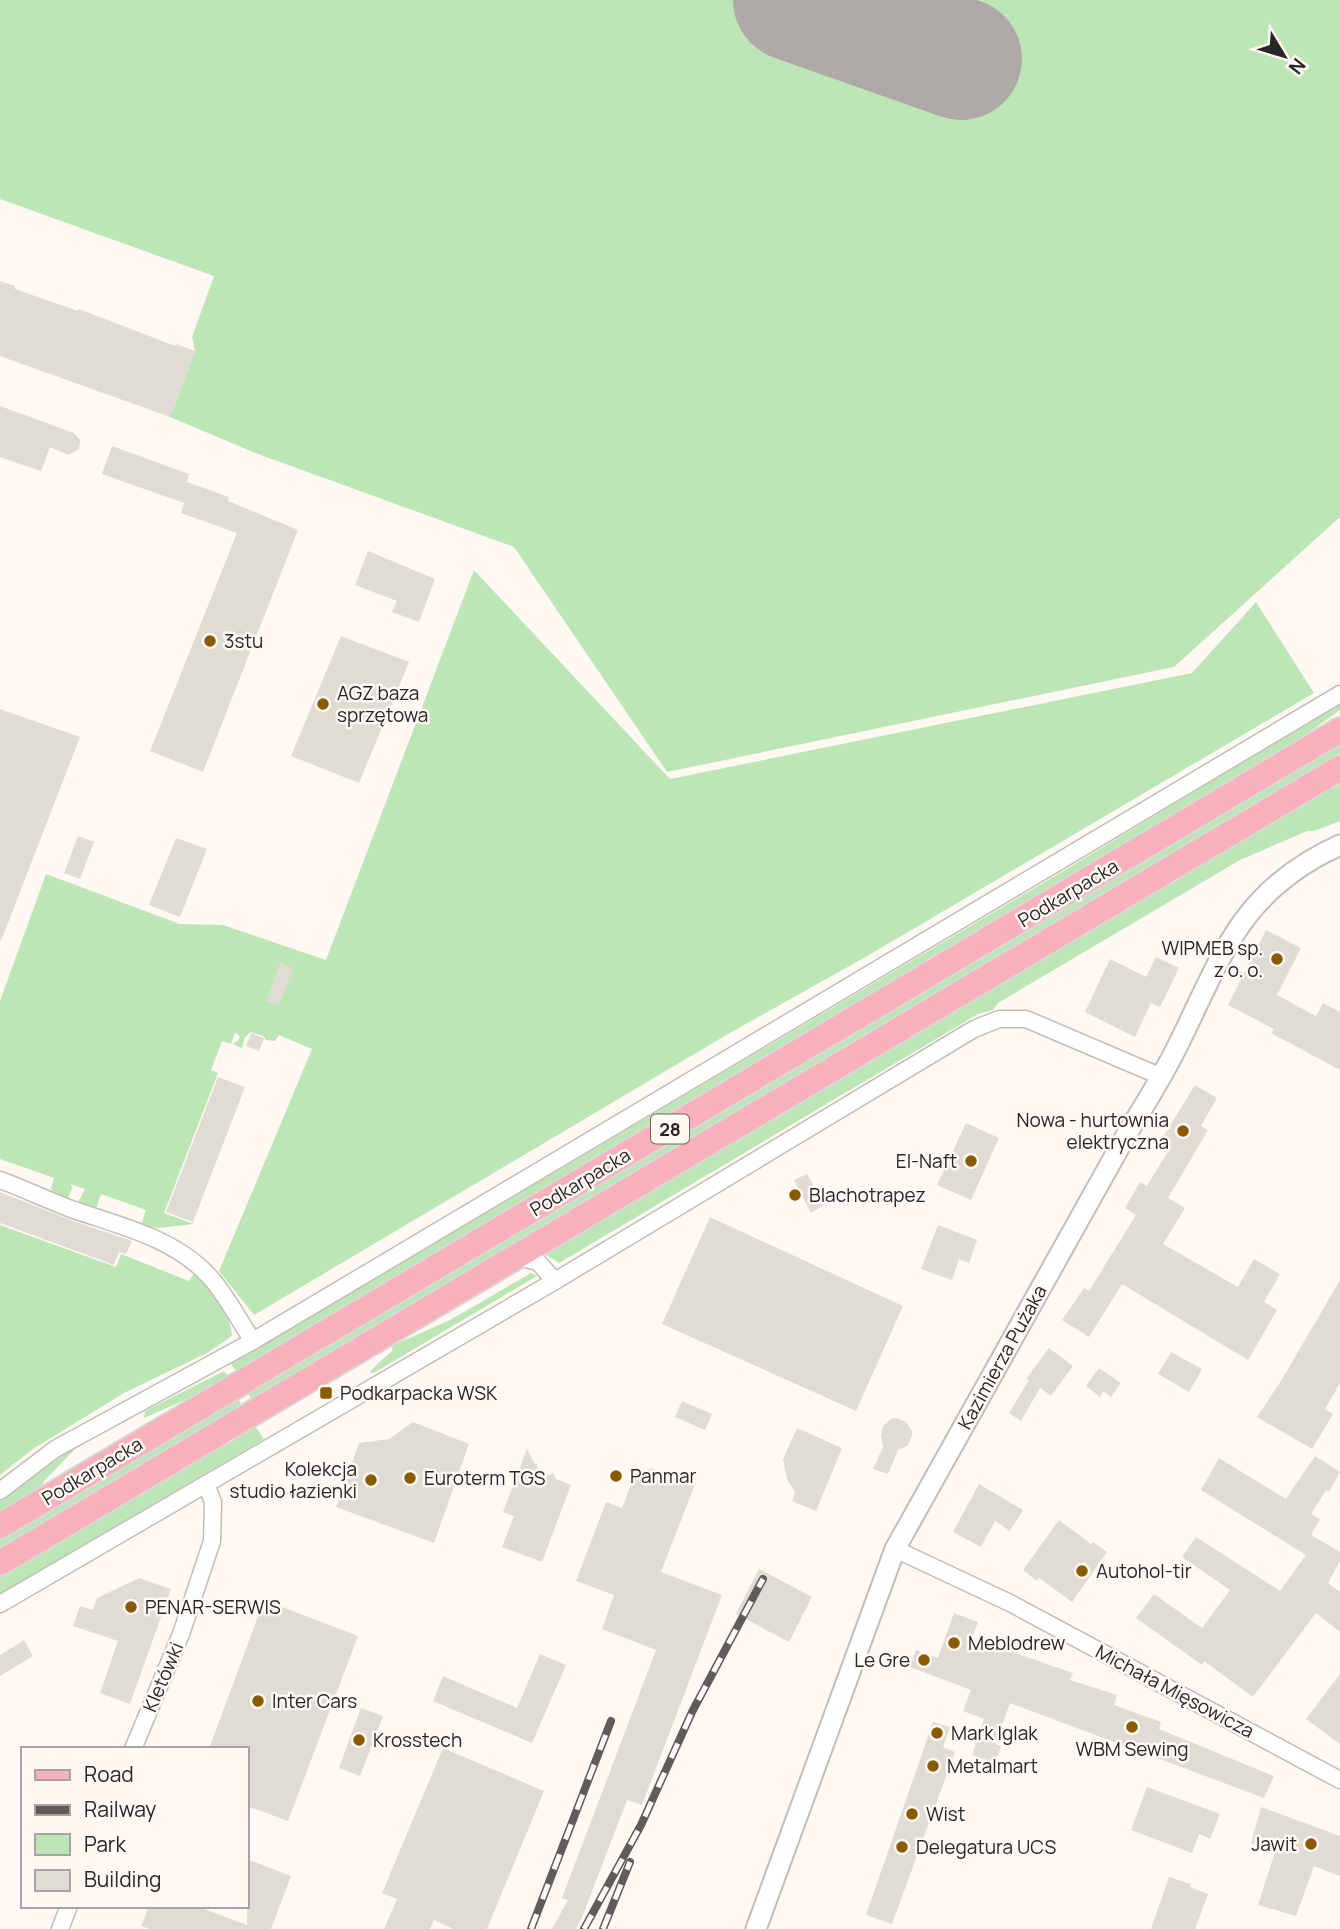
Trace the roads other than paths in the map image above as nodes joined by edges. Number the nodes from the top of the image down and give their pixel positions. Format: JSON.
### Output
{"nodes":[{"id":1,"x":1340,"y":694,"type":"edge"},
{"id":2,"x":1340,"y":730,"type":"edge"},
{"id":3,"x":1340,"y":768,"type":"edge"},
{"id":4,"x":1340,"y":845,"type":"edge"},
{"id":5,"x":1162,"y":1077,"type":"junction"},
{"id":6,"x":0,"y":1181,"type":"edge"},
{"id":7,"x":517,"y":1257,"type":"junction"},
{"id":8,"x":555,"y":1282,"type":"junction"},
{"id":9,"x":253,"y":1341,"type":"junction"},
{"id":10,"x":206,"y":1484,"type":"junction"},
{"id":11,"x":0,"y":1491,"type":"edge"},
{"id":12,"x":0,"y":1526,"type":"edge"},
{"id":13,"x":895,"y":1549,"type":"junction"},
{"id":14,"x":0,"y":1563,"type":"edge"},
{"id":15,"x":0,"y":1604,"type":"edge"},
{"id":16,"x":134,"y":1747,"type":"edge"},
{"id":17,"x":1340,"y":1780,"type":"edge"},
{"id":18,"x":68,"y":1908,"type":"edge"},
{"id":19,"x":60,"y":1929,"type":"edge"},
{"id":20,"x":756,"y":1929,"type":"edge"}],
"edges":[{"from":1,"to":9,"type":"street"},
{"from":2,"to":12,"type":"main road","name":"Podkarpacka","number":"28"},
{"from":3,"to":7,"type":"main road","name":"Podkarpacka","number":"28"},
{"from":4,"to":5,"type":"street","name":"Kazimierza Pużaka"},
{"from":5,"to":8,"type":"street"},
{"from":5,"to":13,"type":"street","name":"Kazimierza Pużaka"},
{"from":6,"to":9,"type":"street"},
{"from":7,"to":8,"type":"street"},
{"from":7,"to":14,"type":"main road","name":"Podkarpacka","number":"28"},
{"from":8,"to":10,"type":"street"},
{"from":9,"to":11,"type":"street"},
{"from":10,"to":15,"type":"street"},
{"from":10,"to":16,"type":"street","name":"Kletówki"},
{"from":13,"to":17,"type":"street","name":"Michała Mięsowicza"},
{"from":13,"to":20,"type":"street","name":"Kazimierza Pużaka"},
{"from":18,"to":19,"type":"street"}]}
